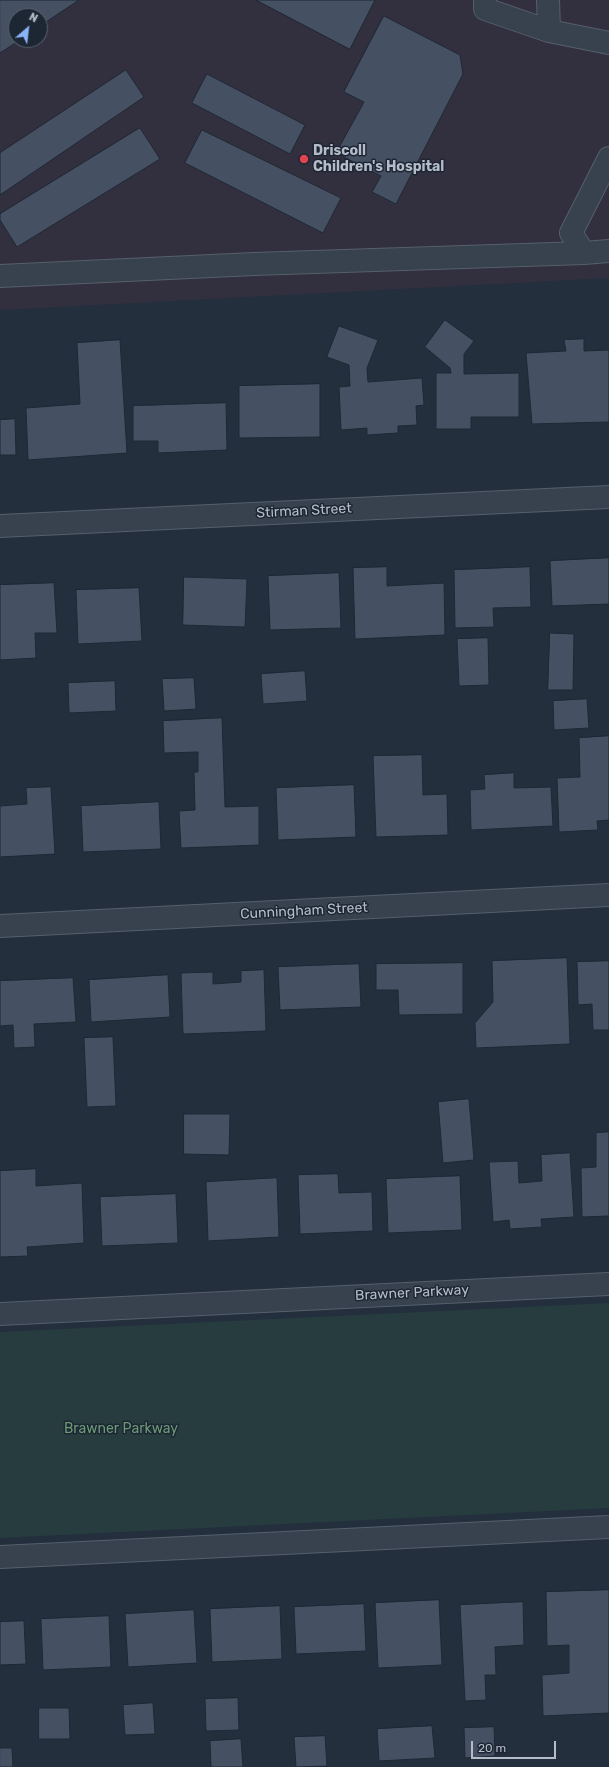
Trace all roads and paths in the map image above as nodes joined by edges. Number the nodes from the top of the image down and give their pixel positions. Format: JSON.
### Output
{"nodes":[{"id":1,"x":485,"y":0,"type":"edge"},
{"id":2,"x":548,"y":0,"type":"edge"},
{"id":3,"x":549,"y":31,"type":"junction"},
{"id":4,"x":609,"y":43,"type":"edge"},
{"id":5,"x":609,"y":158,"type":"edge"},
{"id":6,"x":609,"y":251,"type":"edge"},
{"id":7,"x":584,"y":252,"type":"junction"},
{"id":8,"x":0,"y":276,"type":"edge"},
{"id":9,"x":609,"y":497,"type":"edge"},
{"id":10,"x":0,"y":526,"type":"edge"},
{"id":11,"x":609,"y":895,"type":"edge"},
{"id":12,"x":0,"y":926,"type":"edge"},
{"id":13,"x":609,"y":1284,"type":"edge"},
{"id":14,"x":0,"y":1314,"type":"edge"},
{"id":15,"x":609,"y":1527,"type":"edge"},
{"id":16,"x":0,"y":1557,"type":"edge"}],
"edges":[{"from":1,"to":3,"type":"street"},
{"from":2,"to":3,"type":"street"},
{"from":3,"to":4,"type":"street"},
{"from":5,"to":7,"type":"street"},
{"from":6,"to":7,"type":"street"},
{"from":7,"to":8,"type":"street"},
{"from":9,"to":10,"type":"street","name":"Stirman Street"},
{"from":11,"to":12,"type":"street","name":"Cunningham Street"},
{"from":13,"to":14,"type":"street","name":"Brawner Parkway"},
{"from":15,"to":16,"type":"street"}]}
